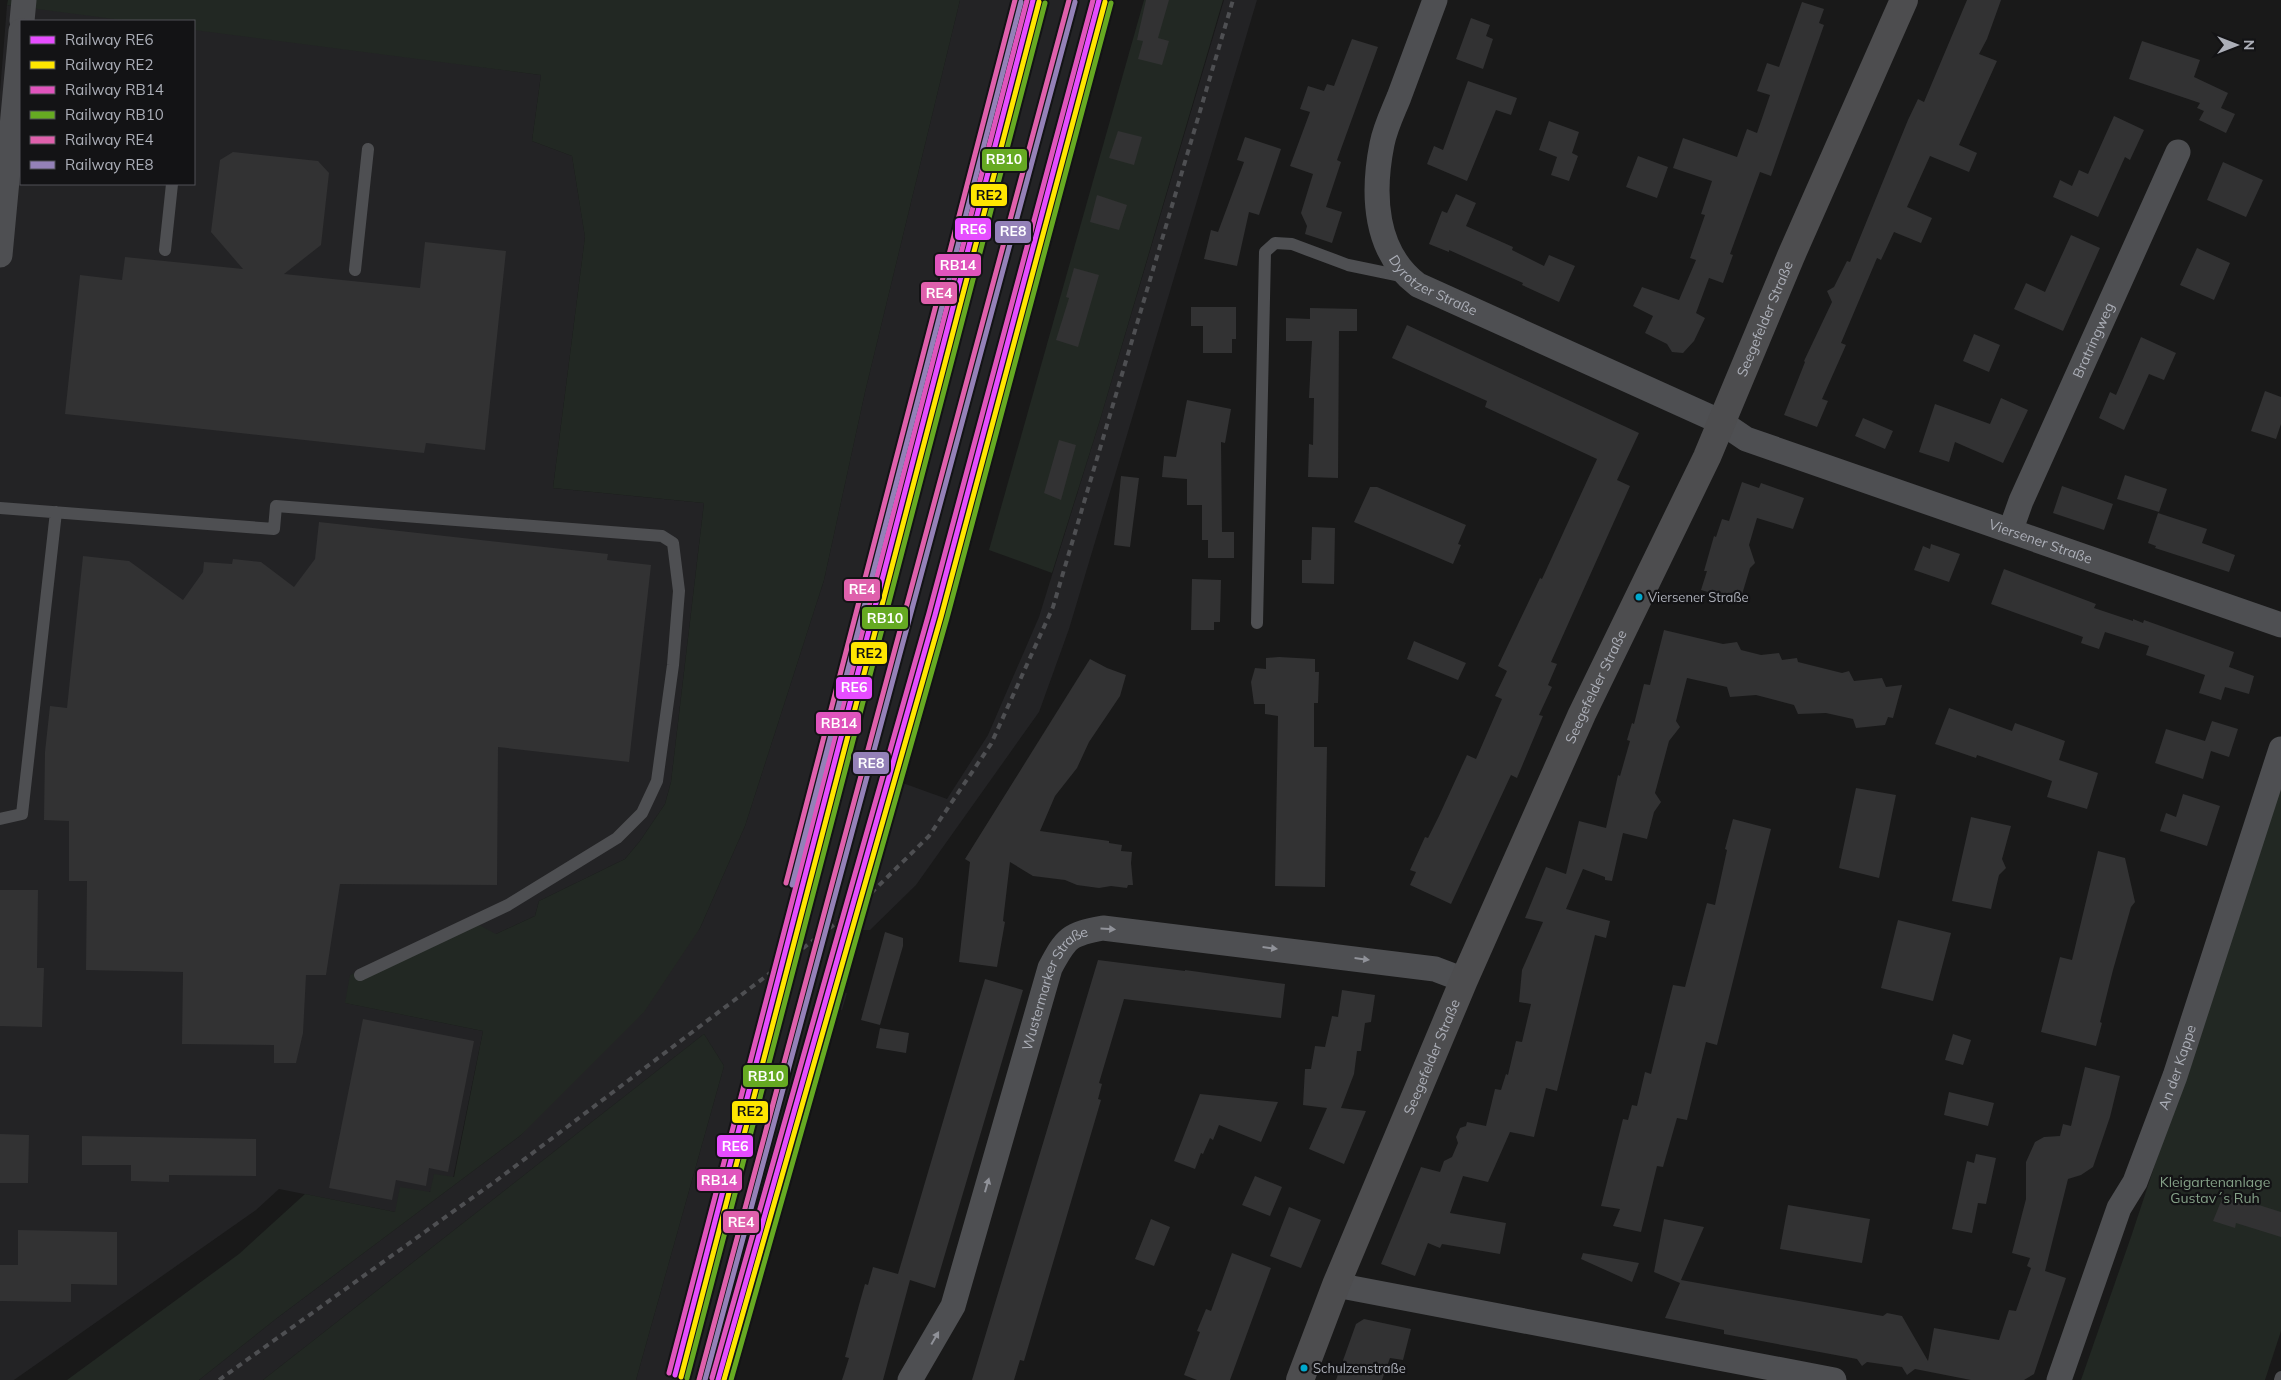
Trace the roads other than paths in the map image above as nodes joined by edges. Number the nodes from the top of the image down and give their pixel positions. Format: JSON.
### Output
{"nodes":[{"id":1,"x":24,"y":0,"type":"edge"},
{"id":2,"x":1435,"y":0,"type":"edge"},
{"id":3,"x":1904,"y":0,"type":"edge"},
{"id":4,"x":22,"y":20,"type":"edge"},
{"id":5,"x":20,"y":42,"type":"edge"},
{"id":6,"x":368,"y":149,"type":"dead end"},
{"id":7,"x":2178,"y":152,"type":"dead end"},
{"id":8,"x":172,"y":185,"type":"edge"},
{"id":9,"x":165,"y":250,"type":"dead end"},
{"id":10,"x":0,"y":255,"type":"edge"},
{"id":11,"x":355,"y":270,"type":"dead end"},
{"id":12,"x":1409,"y":278,"type":"junction"},
{"id":13,"x":1721,"y":422,"type":"junction"},
{"id":14,"x":0,"y":508,"type":"edge"},
{"id":15,"x":56,"y":512,"type":"junction"},
{"id":16,"x":2011,"y":530,"type":"junction"},
{"id":17,"x":1257,"y":623,"type":"dead end"},
{"id":18,"x":2281,"y":625,"type":"edge"},
{"id":19,"x":2281,"y":749,"type":"edge"},
{"id":20,"x":0,"y":819,"type":"edge"},
{"id":21,"x":360,"y":975,"type":"dead end"},
{"id":22,"x":1464,"y":980,"type":"junction"},
{"id":23,"x":1336,"y":1285,"type":"junction"},
{"id":24,"x":910,"y":1380,"type":"edge"},
{"id":25,"x":1300,"y":1380,"type":"edge"},
{"id":26,"x":1834,"y":1380,"type":"edge"},
{"id":27,"x":2059,"y":1380,"type":"edge"}],
"edges":[{"from":1,"to":4,"type":"street"},
{"from":2,"to":12,"type":"street","name":"Dyrotzer Straße"},
{"from":3,"to":13,"type":"street","name":"Seegefelder Straße"},
{"from":5,"to":10,"type":"street"},
{"from":6,"to":11,"type":"lane"},
{"from":7,"to":16,"type":"street","name":"Bratringweg"},
{"from":8,"to":9,"type":"lane"},
{"from":12,"to":13,"type":"street","name":"Dyrotzer Straße"},
{"from":12,"to":17,"type":"lane"},
{"from":13,"to":16,"type":"street","name":"Viersener Straße"},
{"from":13,"to":22,"type":"street","name":"Seegefelder Straße"},
{"from":14,"to":15,"type":"lane"},
{"from":15,"to":20,"type":"lane"},
{"from":15,"to":21,"type":"lane"},
{"from":16,"to":18,"type":"street","name":"Viersener Straße"},
{"from":19,"to":27,"type":"street","name":"An der Kappe"},
{"from":22,"to":23,"type":"street","name":"Seegefelder Straße"},
{"from":24,"to":22,"type":"street","name":"Wustermarker Straße","one_way":true},
{"from":23,"to":25,"type":"street","name":"Seegefelder Straße"},
{"from":23,"to":26,"type":"street"}]}
